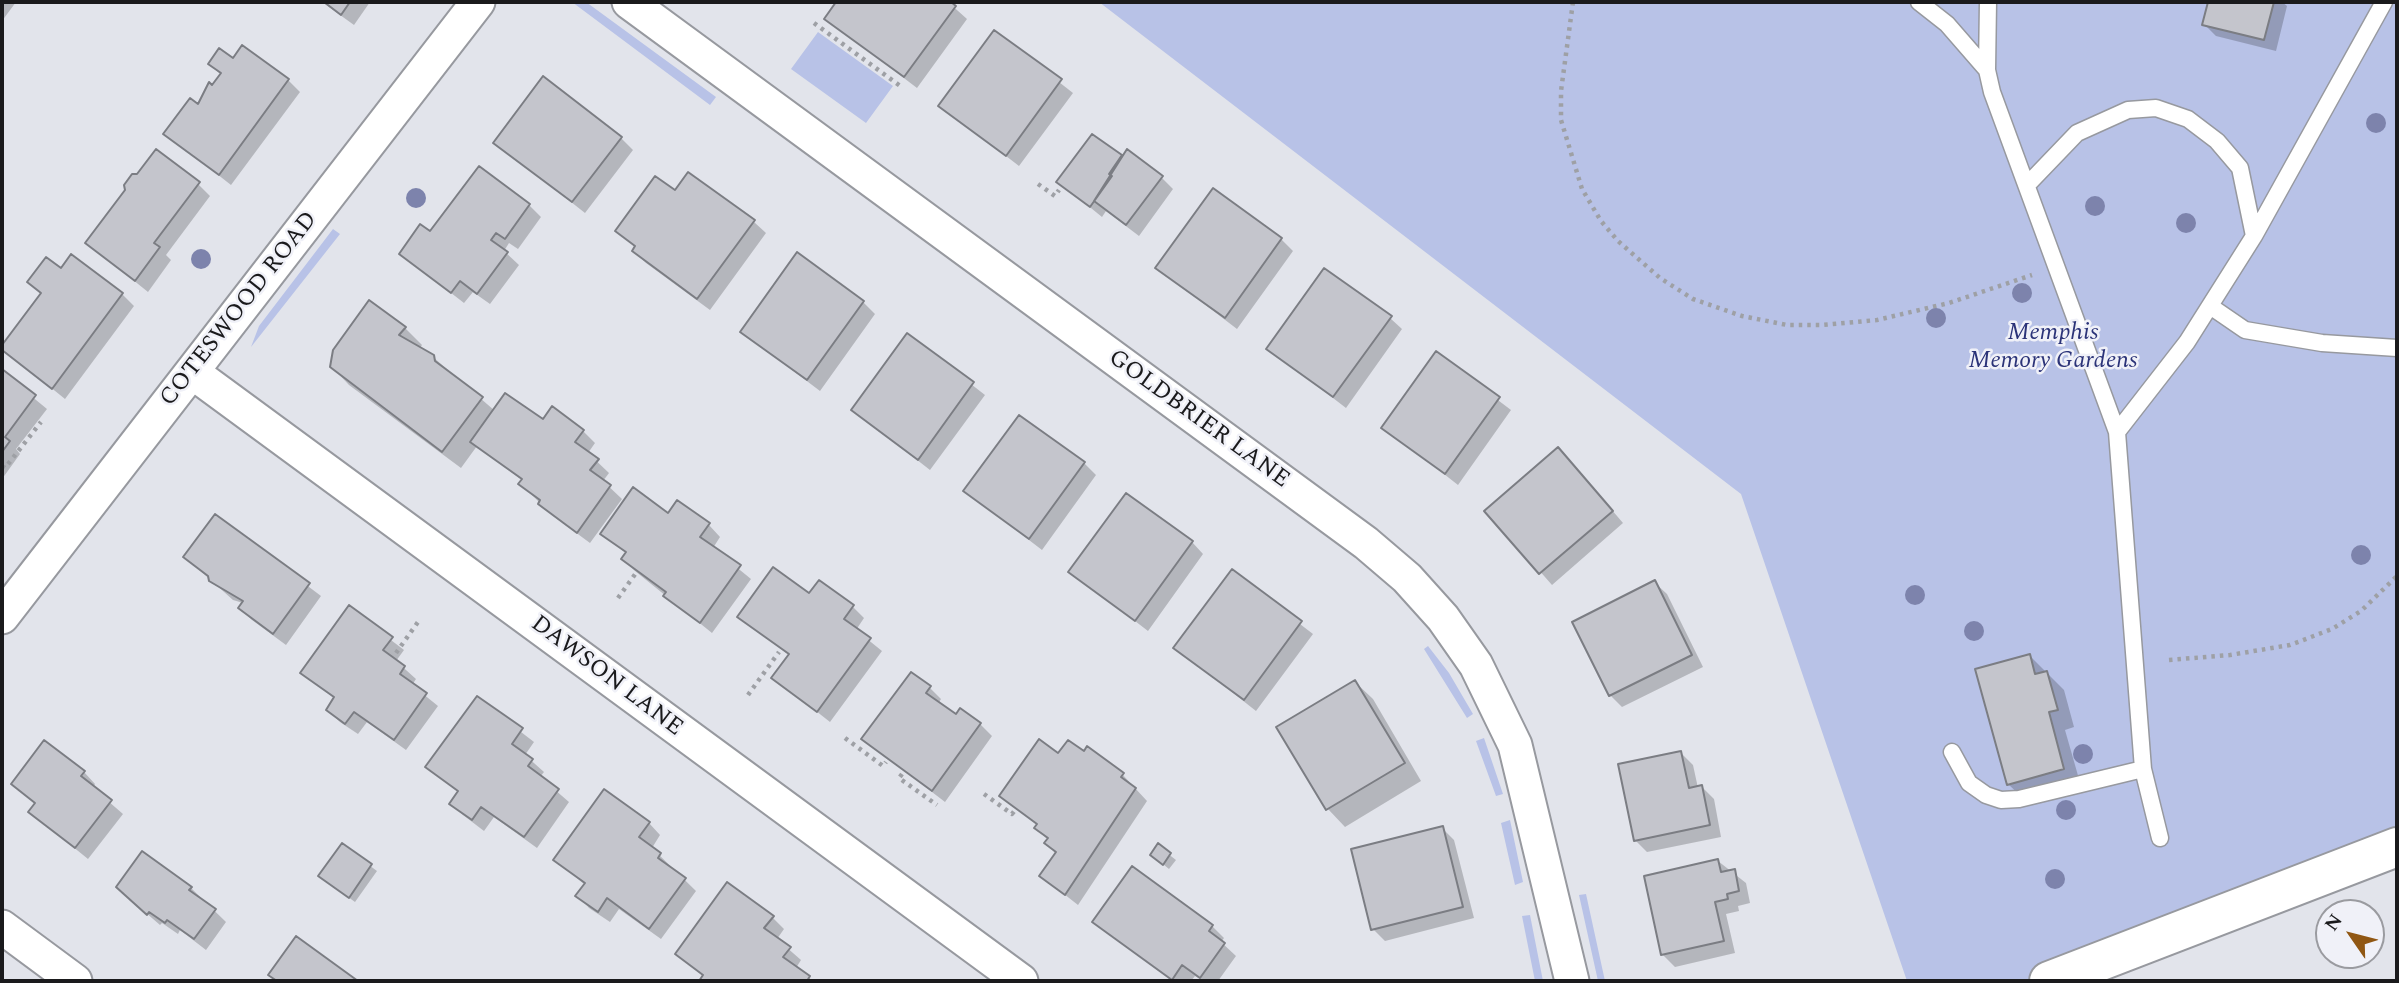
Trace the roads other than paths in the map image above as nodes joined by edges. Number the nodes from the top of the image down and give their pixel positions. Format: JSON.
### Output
{"nodes":[{"id":1,"x":478,"y":2,"type":"edge"},
{"id":2,"x":629,"y":2,"type":"edge"},
{"id":3,"x":1919,"y":2,"type":"edge"},
{"id":4,"x":1988,"y":2,"type":"edge"},
{"id":5,"x":2385,"y":2,"type":"edge"},
{"id":6,"x":1987,"y":70,"type":"junction"},
{"id":7,"x":2028,"y":184,"type":"junction"},
{"id":8,"x":2254,"y":236,"type":"junction"},
{"id":9,"x":2210,"y":306,"type":"junction"},
{"id":10,"x":2397,"y":348,"type":"edge"},
{"id":11,"x":192,"y":372,"type":"junction"},
{"id":12,"x":2117,"y":432,"type":"junction"},
{"id":13,"x":2,"y":617,"type":"edge"},
{"id":14,"x":1952,"y":752,"type":"dead end"},
{"id":15,"x":2143,"y":769,"type":"junction"},
{"id":16,"x":2160,"y":838,"type":"dead end"},
{"id":17,"x":2397,"y":847,"type":"edge"},
{"id":18,"x":2,"y":927,"type":"edge"},
{"id":19,"x":75,"y":981,"type":"edge"},
{"id":20,"x":1021,"y":981,"type":"edge"},
{"id":21,"x":1572,"y":981,"type":"edge"},
{"id":22,"x":2049,"y":981,"type":"edge"}],
"edges":[{"from":1,"to":11,"type":"street","name":"COTESWOOD ROAD"},
{"from":2,"to":21,"type":"street","name":"GOLDBRIER LANE"},
{"from":3,"to":6,"type":"lane"},
{"from":4,"to":6,"type":"lane"},
{"from":5,"to":8,"type":"lane"},
{"from":6,"to":7,"type":"lane"},
{"from":7,"to":8,"type":"lane"},
{"from":7,"to":12,"type":"lane"},
{"from":8,"to":9,"type":"lane"},
{"from":9,"to":10,"type":"lane"},
{"from":9,"to":12,"type":"lane"},
{"from":11,"to":13,"type":"street","name":"COTESWOOD ROAD"},
{"from":11,"to":20,"type":"street","name":"DAWSON LANE"},
{"from":12,"to":15,"type":"lane"},
{"from":14,"to":15,"type":"lane"},
{"from":15,"to":16,"type":"lane"},
{"from":17,"to":22,"type":"main road"},
{"from":18,"to":19,"type":"street"}]}
